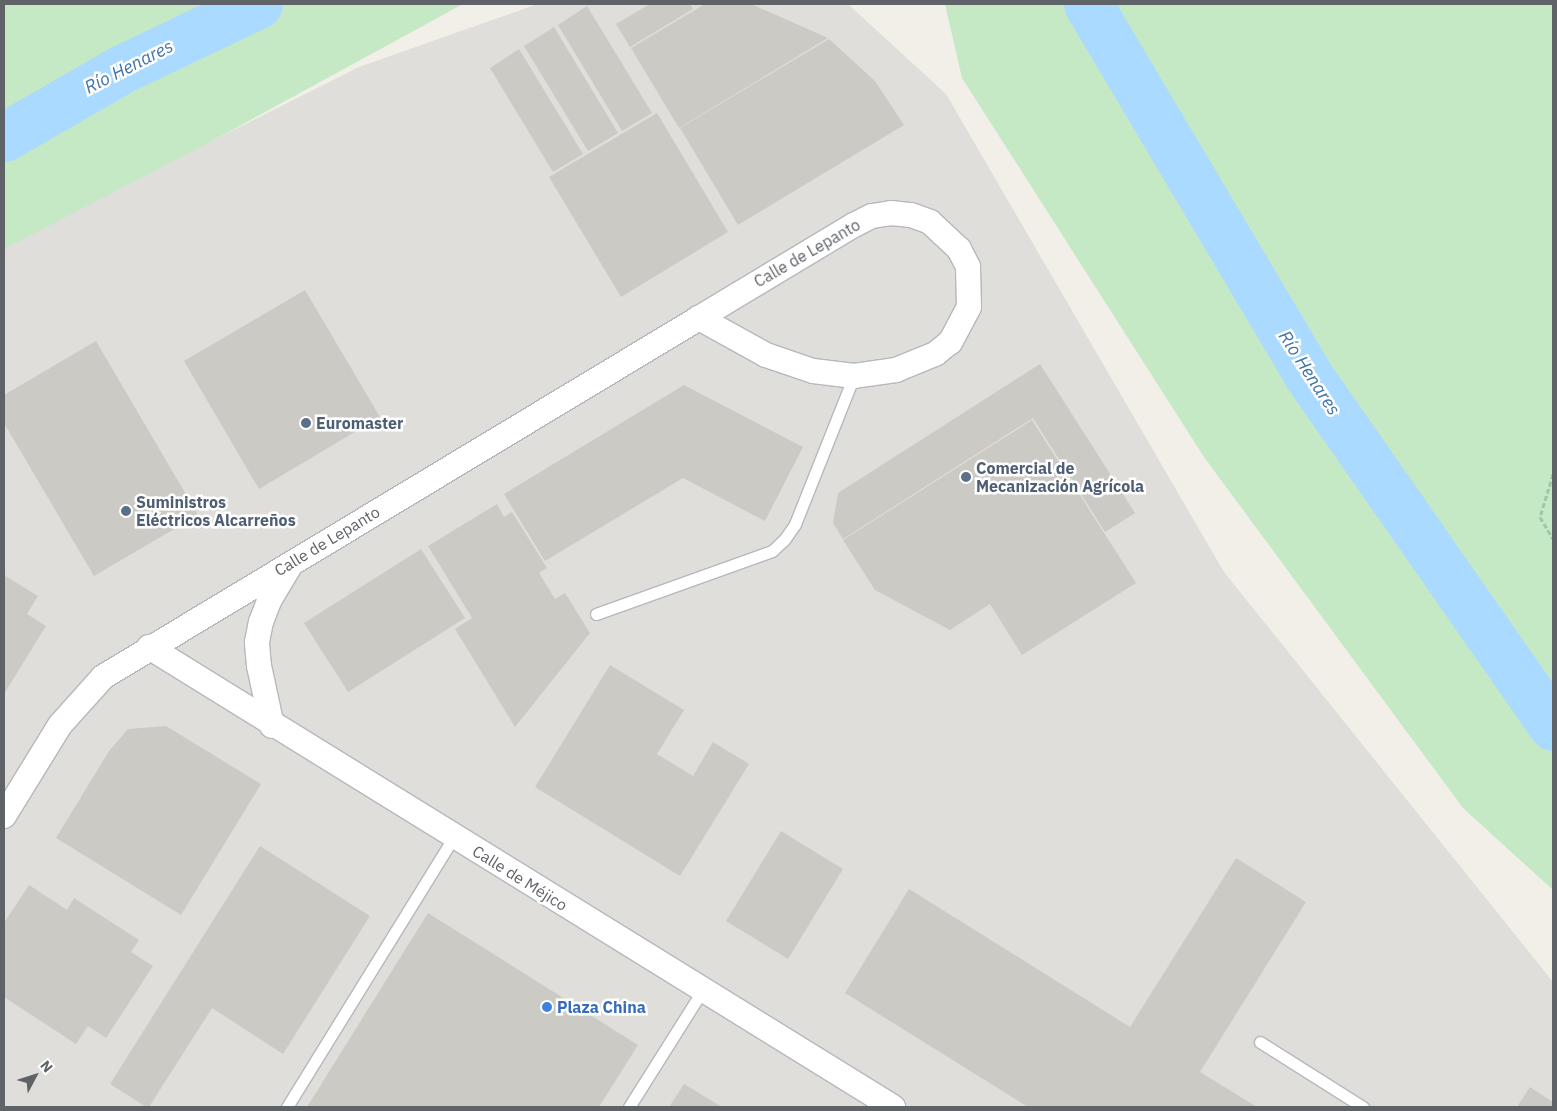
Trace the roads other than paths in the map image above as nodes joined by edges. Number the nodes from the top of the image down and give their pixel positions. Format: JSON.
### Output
{"nodes":[{"id":1,"x":699,"y":318,"type":"junction"},
{"id":2,"x":854,"y":376,"type":"junction"},
{"id":3,"x":294,"y":560,"type":"junction"},
{"id":4,"x":596,"y":614,"type":"dead end"},
{"id":5,"x":148,"y":647,"type":"junction"},
{"id":6,"x":272,"y":726,"type":"junction"},
{"id":7,"x":4,"y":816,"type":"edge"},
{"id":8,"x":454,"y":837,"type":"junction"},
{"id":9,"x":702,"y":991,"type":"junction"},
{"id":10,"x":1260,"y":1042,"type":"dead end"},
{"id":11,"x":287,"y":1107,"type":"edge"},
{"id":12,"x":629,"y":1107,"type":"edge"},
{"id":13,"x":893,"y":1107,"type":"edge"},
{"id":14,"x":1363,"y":1107,"type":"edge"}],
"edges":[{"from":1,"to":2,"type":"street","name":"Calle de Lepanto"},
{"from":1,"to":2,"type":"street","name":"Calle de Lepanto"},
{"from":1,"to":3,"type":"street","name":"Calle de Lepanto"},
{"from":2,"to":4,"type":"lane"},
{"from":3,"to":5,"type":"street","name":"Calle de Lepanto"},
{"from":3,"to":6,"type":"street"},
{"from":5,"to":6,"type":"street","name":"Calle de Méjico"},
{"from":5,"to":7,"type":"street","name":"Calle de Lepanto"},
{"from":6,"to":8,"type":"street","name":"Calle de Méjico"},
{"from":8,"to":9,"type":"street","name":"Calle de Méjico"},
{"from":8,"to":11,"type":"lane"},
{"from":9,"to":12,"type":"lane"},
{"from":9,"to":13,"type":"street","name":"Calle de Méjico"},
{"from":10,"to":14,"type":"lane"}]}
